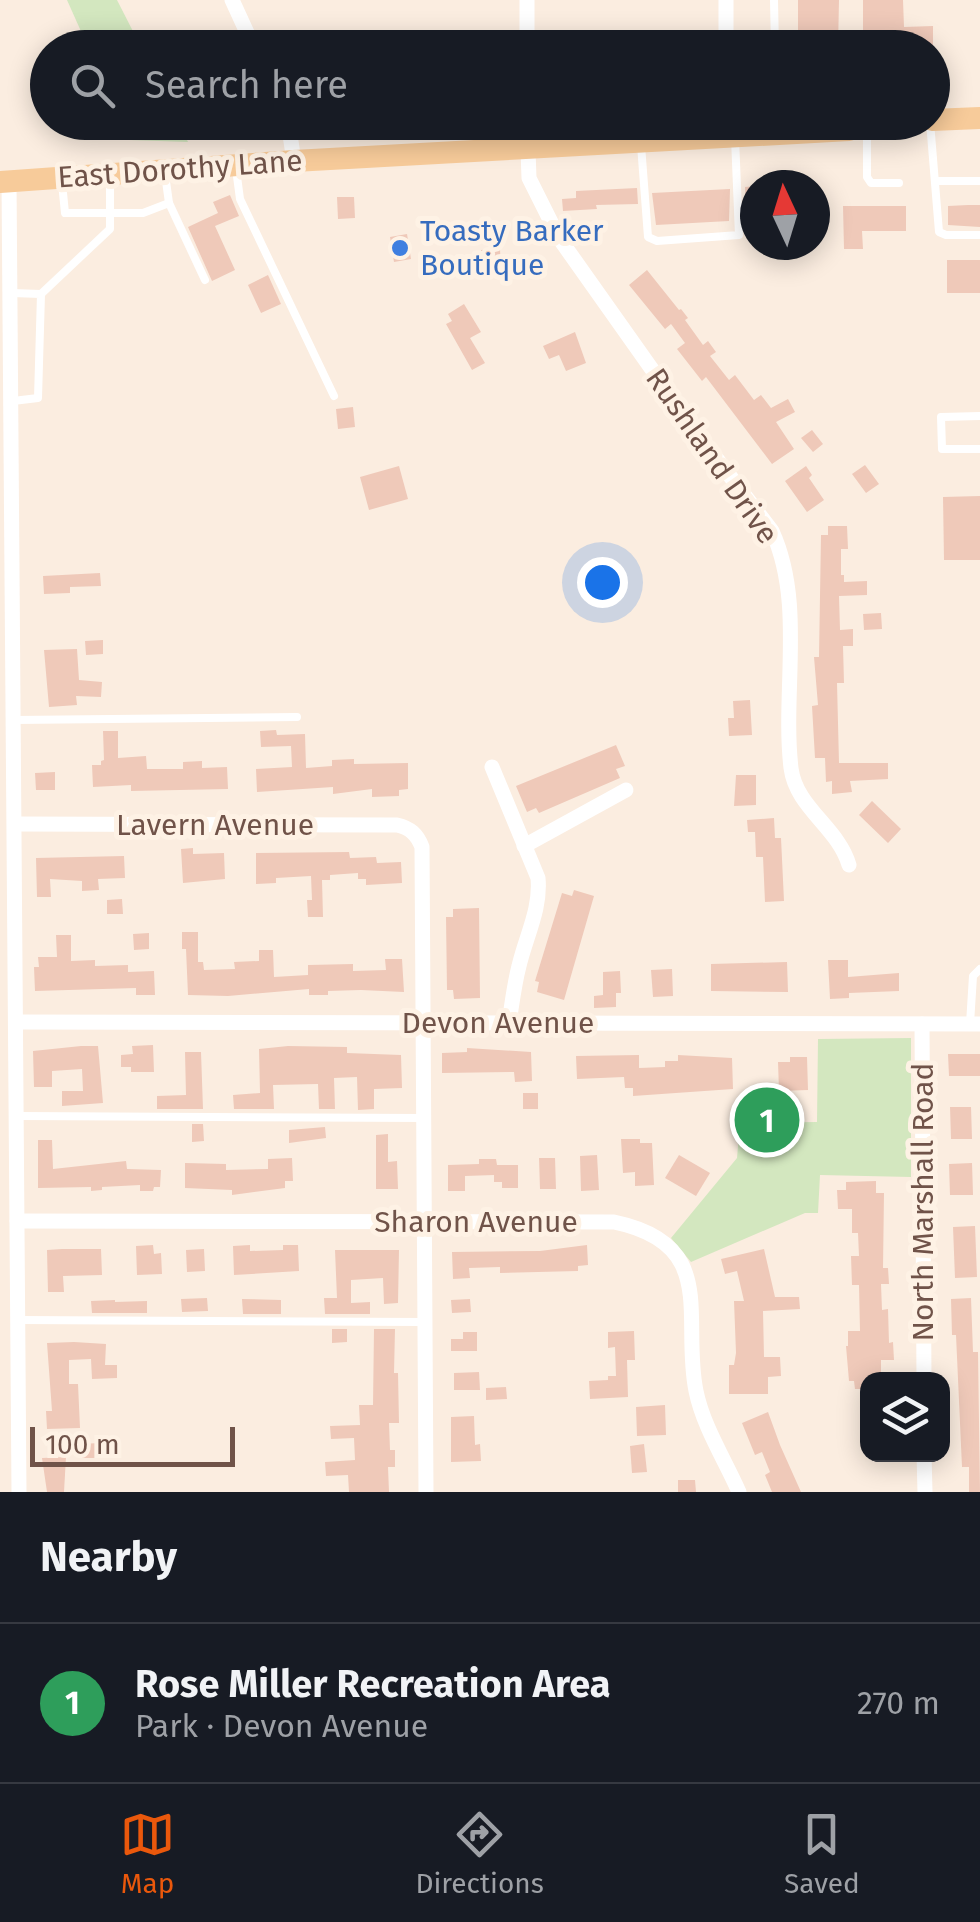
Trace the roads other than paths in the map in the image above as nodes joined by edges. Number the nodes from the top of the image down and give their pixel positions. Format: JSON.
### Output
{"nodes":[{"id":1,"x":232,"y":0,"type":"edge"},
{"id":2,"x":527,"y":0,"type":"edge"},
{"id":3,"x":726,"y":0,"type":"edge"},
{"id":4,"x":774,"y":0,"type":"edge"},
{"id":5,"x":246,"y":30,"type":"edge"},
{"id":6,"x":526,"y":30,"type":"edge"},
{"id":7,"x":726,"y":30,"type":"edge"},
{"id":8,"x":775,"y":30,"type":"edge"},
{"id":9,"x":980,"y":118,"type":"edge"},
{"id":10,"x":950,"y":120,"type":"edge"},
{"id":11,"x":291,"y":140,"type":"edge"},
{"id":12,"x":528,"y":140,"type":"edge"},
{"id":13,"x":649,"y":140,"type":"edge"},
{"id":14,"x":730,"y":140,"type":"edge"},
{"id":15,"x":859,"y":140,"type":"edge"},
{"id":16,"x":931,"y":140,"type":"edge"},
{"id":17,"x":640,"y":141,"type":"junction"},
{"id":18,"x":528,"y":148,"type":"junction"},
{"id":19,"x":294,"y":161,"type":"junction"},
{"id":20,"x":235,"y":165,"type":"junction"},
{"id":21,"x":164,"y":170,"type":"junction"},
{"id":22,"x":110,"y":174,"type":"junction"},
{"id":23,"x":62,"y":178,"type":"junction"},
{"id":24,"x":5,"y":181,"type":"edge"},
{"id":25,"x":937,"y":181,"type":"junction"},
{"id":26,"x":980,"y":182,"type":"edge"},
{"id":27,"x":900,"y":183,"type":"dead end"},
{"id":28,"x":168,"y":202,"type":"junction"},
{"id":29,"x":111,"y":212,"type":"junction"},
{"id":30,"x":980,"y":235,"type":"edge"},
{"id":31,"x":6,"y":270,"type":"edge"},
{"id":32,"x":205,"y":280,"type":"dead end"},
{"id":33,"x":12,"y":293,"type":"junction"},
{"id":34,"x":41,"y":294,"type":"junction"},
{"id":35,"x":6,"y":326,"type":"edge"},
{"id":36,"x":334,"y":396,"type":"dead end"},
{"id":37,"x":13,"y":401,"type":"junction"},
{"id":38,"x":980,"y":416,"type":"edge"},
{"id":39,"x":980,"y":449,"type":"edge"},
{"id":40,"x":297,"y":718,"type":"dead end"},
{"id":41,"x":14,"y":720,"type":"junction"},
{"id":42,"x":492,"y":767,"type":"dead end"},
{"id":43,"x":626,"y":790,"type":"dead end"},
{"id":44,"x":15,"y":824,"type":"junction"},
{"id":45,"x":524,"y":846,"type":"junction"},
{"id":46,"x":849,"y":865,"type":"dead end"},
{"id":47,"x":980,"y":969,"type":"edge"},
{"id":48,"x":16,"y":1022,"type":"junction"},
{"id":49,"x":423,"y":1023,"type":"junction"},
{"id":50,"x":509,"y":1023,"type":"junction"},
{"id":51,"x":922,"y":1024,"type":"junction"},
{"id":52,"x":975,"y":1024,"type":"edge"},
{"id":53,"x":18,"y":1116,"type":"junction"},
{"id":54,"x":424,"y":1118,"type":"junction"},
{"id":55,"x":17,"y":1221,"type":"junction"},
{"id":56,"x":425,"y":1222,"type":"junction"},
{"id":57,"x":18,"y":1320,"type":"junction"},
{"id":58,"x":425,"y":1322,"type":"junction"},
{"id":59,"x":924,"y":1372,"type":"edge"},
{"id":60,"x":924,"y":1462,"type":"edge"},
{"id":61,"x":19,"y":1492,"type":"edge"},
{"id":62,"x":426,"y":1492,"type":"edge"},
{"id":63,"x":739,"y":1492,"type":"edge"},
{"id":64,"x":925,"y":1492,"type":"edge"}],
"edges":[{"from":1,"to":5,"type":"street"},
{"from":2,"to":6,"type":"street"},
{"from":3,"to":7,"type":"street"},
{"from":4,"to":8,"type":"lane"},
{"from":9,"to":10,"type":"main road"},
{"from":11,"to":19,"type":"street"},
{"from":12,"to":18,"type":"street","name":"Rushland Drive"},
{"from":13,"to":17,"type":"main road","name":"East Dorothy Lane"},
{"from":14,"to":17,"type":"lane"},
{"from":15,"to":27,"type":"lane"},
{"from":16,"to":25,"type":"lane"},
{"from":17,"to":18,"type":"main road","name":"East Dorothy Lane"},
{"from":18,"to":19,"type":"main road","name":"East Dorothy Lane"},
{"from":18,"to":46,"type":"street","name":"Rushland Drive"},
{"from":19,"to":20,"type":"main road","name":"East Dorothy Lane"},
{"from":20,"to":21,"type":"main road","name":"East Dorothy Lane"},
{"from":20,"to":36,"type":"lane"},
{"from":21,"to":22,"type":"main road","name":"East Dorothy Lane"},
{"from":21,"to":28,"type":"lane"},
{"from":22,"to":23,"type":"main road","name":"East Dorothy Lane"},
{"from":22,"to":29,"type":"lane"},
{"from":23,"to":24,"type":"main road","name":"East Dorothy Lane"},
{"from":23,"to":29,"type":"lane"},
{"from":24,"to":31,"type":"street"},
{"from":25,"to":26,"type":"lane"},
{"from":25,"to":30,"type":"lane"},
{"from":28,"to":29,"type":"lane"},
{"from":28,"to":32,"type":"lane"},
{"from":29,"to":34,"type":"lane"},
{"from":31,"to":33,"type":"street"},
{"from":33,"to":34,"type":"lane"},
{"from":33,"to":35,"type":"street"},
{"from":34,"to":37,"type":"lane"},
{"from":35,"to":37,"type":"street"},
{"from":37,"to":41,"type":"street"},
{"from":38,"to":39,"type":"lane"},
{"from":40,"to":41,"type":"lane"},
{"from":41,"to":44,"type":"street"},
{"from":42,"to":45,"type":"street"},
{"from":43,"to":45,"type":"street"},
{"from":44,"to":48,"type":"street"},
{"from":44,"to":49,"type":"street","name":"Lavern Avenue"},
{"from":45,"to":50,"type":"street"},
{"from":47,"to":52,"type":"lane"},
{"from":48,"to":49,"type":"street","name":"Devon Avenue"},
{"from":48,"to":53,"type":"street"},
{"from":49,"to":50,"type":"street","name":"Devon Avenue"},
{"from":49,"to":54,"type":"street"},
{"from":50,"to":51,"type":"street","name":"Devon Avenue"},
{"from":51,"to":52,"type":"street","name":"Devon Avenue"},
{"from":51,"to":59,"type":"street","name":"North Marshall Road"},
{"from":53,"to":54,"type":"lane"},
{"from":53,"to":55,"type":"street"},
{"from":54,"to":56,"type":"street"},
{"from":55,"to":56,"type":"street","name":"Sharon Avenue"},
{"from":55,"to":57,"type":"street"},
{"from":56,"to":58,"type":"street"},
{"from":56,"to":63,"type":"street","name":"Sharon Avenue"},
{"from":57,"to":58,"type":"lane"},
{"from":57,"to":61,"type":"street"},
{"from":58,"to":62,"type":"street"},
{"from":60,"to":64,"type":"street"}]}
